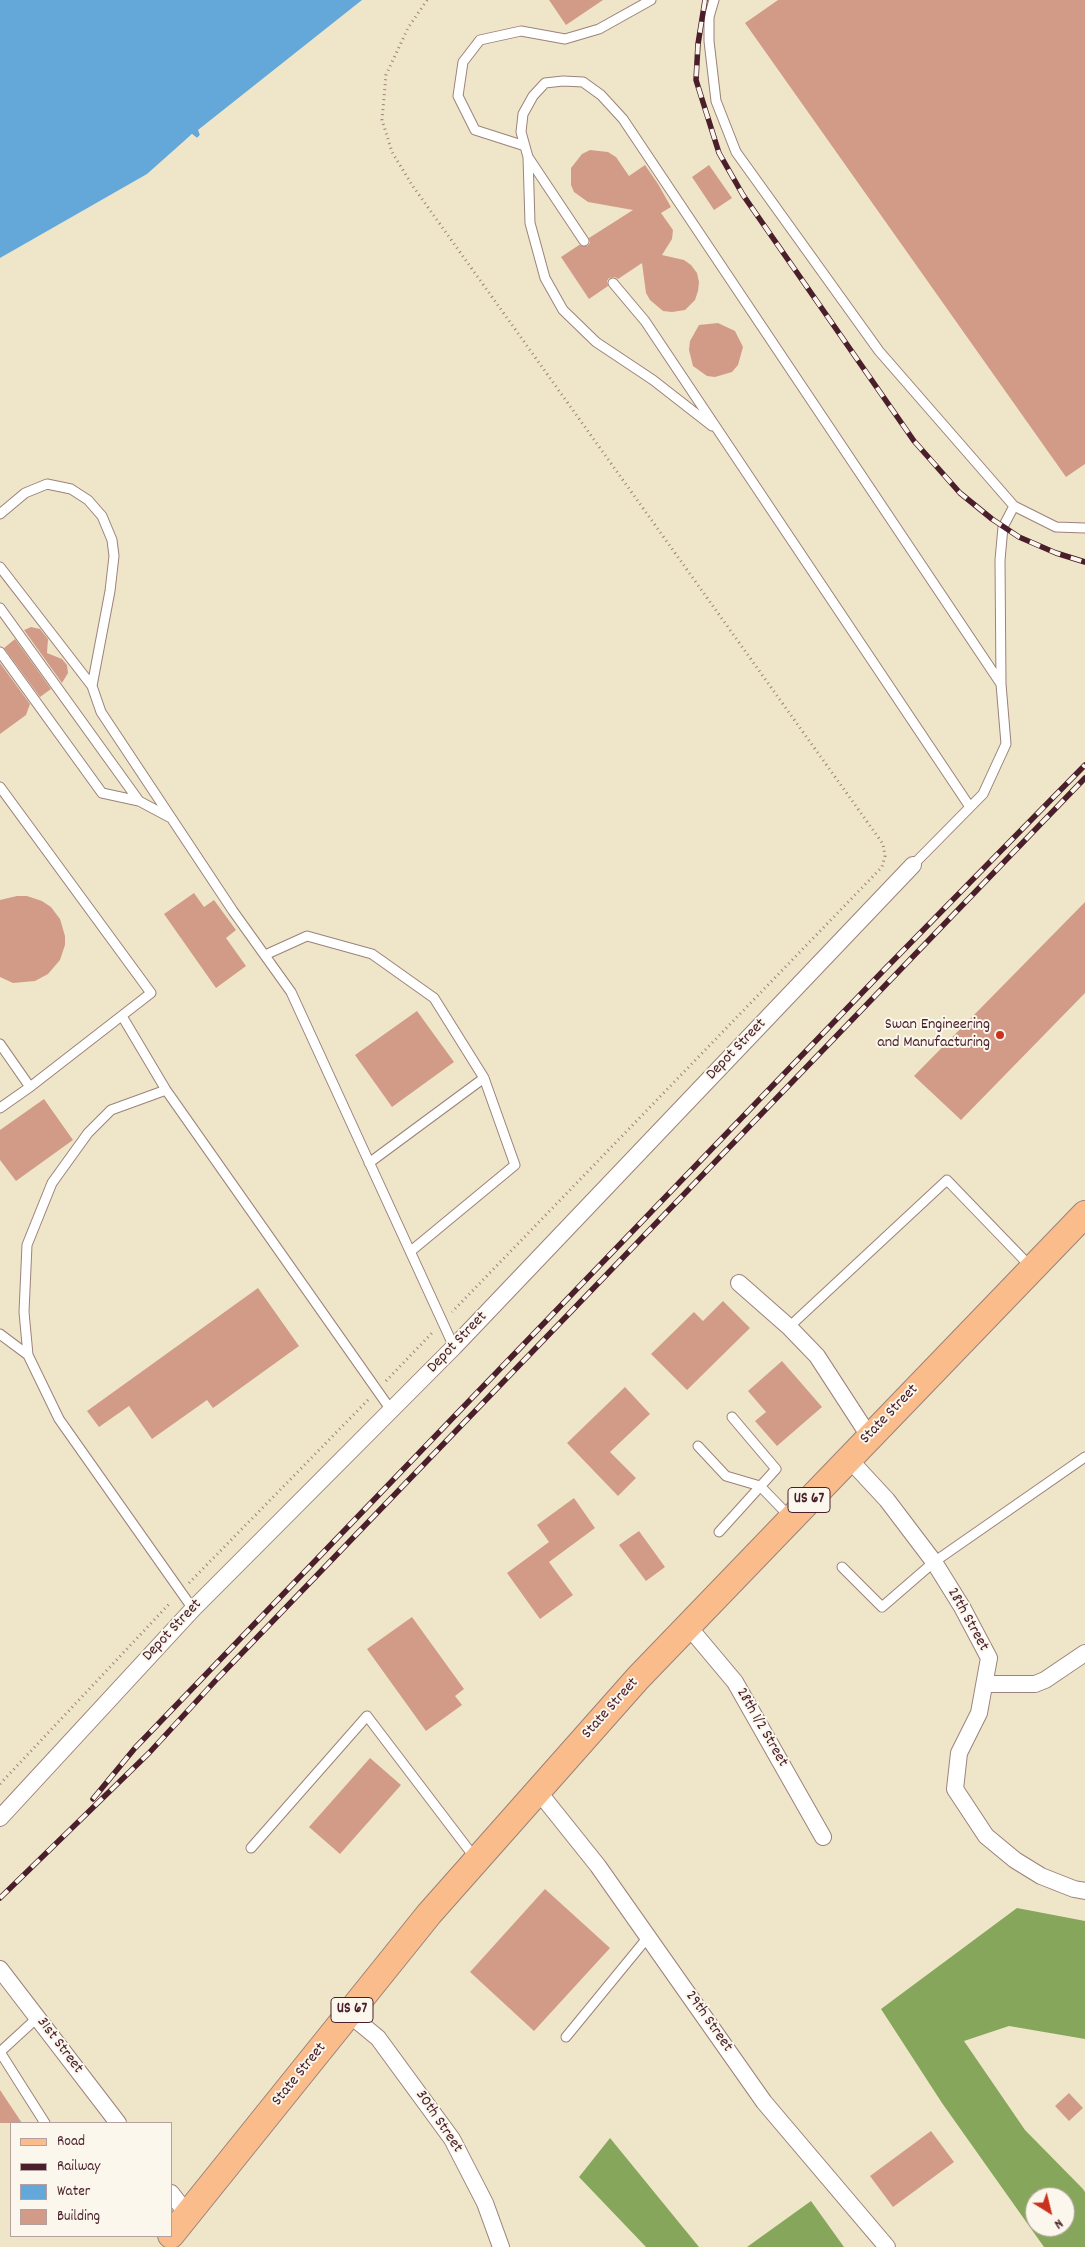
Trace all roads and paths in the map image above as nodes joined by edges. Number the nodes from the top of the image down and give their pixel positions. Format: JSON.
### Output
{"nodes":[{"id":1,"x":427,"y":0,"type":"edge"},
{"id":2,"x":651,"y":0,"type":"edge"},
{"id":3,"x":714,"y":0,"type":"edge"},
{"id":4,"x":525,"y":146,"type":"junction"},
{"id":5,"x":528,"y":157,"type":"junction"},
{"id":6,"x":584,"y":241,"type":"dead end"},
{"id":7,"x":613,"y":283,"type":"dead end"},
{"id":8,"x":718,"y":431,"type":"junction"},
{"id":9,"x":1014,"y":506,"type":"junction"},
{"id":10,"x":0,"y":514,"type":"edge"},
{"id":11,"x":1085,"y":528,"type":"edge"},
{"id":12,"x":0,"y":567,"type":"edge"},
{"id":13,"x":0,"y":608,"type":"edge"},
{"id":14,"x":0,"y":652,"type":"edge"},
{"id":15,"x":1001,"y":684,"type":"junction"},
{"id":16,"x":92,"y":686,"type":"junction"},
{"id":17,"x":0,"y":787,"type":"edge"},
{"id":18,"x":139,"y":801,"type":"junction"},
{"id":19,"x":970,"y":807,"type":"junction"},
{"id":20,"x":171,"y":818,"type":"junction"},
{"id":21,"x":913,"y":865,"type":"joint"},
{"id":22,"x":265,"y":955,"type":"junction"},
{"id":23,"x":122,"y":1016,"type":"junction"},
{"id":24,"x":0,"y":1044,"type":"edge"},
{"id":25,"x":484,"y":1078,"type":"junction"},
{"id":26,"x":30,"y":1087,"type":"junction"},
{"id":27,"x":166,"y":1090,"type":"junction"},
{"id":28,"x":0,"y":1108,"type":"edge"},
{"id":29,"x":370,"y":1163,"type":"junction"},
{"id":30,"x":1085,"y":1214,"type":"edge"},
{"id":31,"x":410,"y":1251,"type":"junction"},
{"id":32,"x":1032,"y":1268,"type":"junction"},
{"id":33,"x":740,"y":1282,"type":"dead end"},
{"id":34,"x":443,"y":1322,"type":"junction"},
{"id":35,"x":790,"y":1326,"type":"junction"},
{"id":36,"x":0,"y":1334,"type":"edge"},
{"id":37,"x":454,"y":1347,"type":"junction"},
{"id":38,"x":28,"y":1355,"type":"junction"},
{"id":39,"x":377,"y":1390,"type":"junction"},
{"id":40,"x":391,"y":1410,"type":"junction"},
{"id":41,"x":732,"y":1417,"type":"dead end"},
{"id":42,"x":870,"y":1436,"type":"junction"},
{"id":43,"x":698,"y":1446,"type":"dead end"},
{"id":44,"x":1085,"y":1457,"type":"edge"},
{"id":45,"x":848,"y":1458,"type":"junction"},
{"id":46,"x":760,"y":1486,"type":"junction"},
{"id":47,"x":792,"y":1518,"type":"junction"},
{"id":48,"x":719,"y":1532,"type":"dead end"},
{"id":49,"x":934,"y":1562,"type":"junction"},
{"id":50,"x":842,"y":1567,"type":"dead end"},
{"id":51,"x":181,"y":1592,"type":"junction"},
{"id":52,"x":193,"y":1609,"type":"junction"},
{"id":53,"x":688,"y":1626,"type":"junction"},
{"id":54,"x":1085,"y":1652,"type":"edge"},
{"id":55,"x":986,"y":1684,"type":"junction"},
{"id":56,"x":0,"y":1784,"type":"edge"},
{"id":57,"x":538,"y":1791,"type":"junction"},
{"id":58,"x":0,"y":1818,"type":"edge"},
{"id":59,"x":823,"y":1837,"type":"dead end"},
{"id":60,"x":251,"y":1848,"type":"dead end"},
{"id":61,"x":477,"y":1860,"type":"junction"},
{"id":62,"x":1085,"y":1891,"type":"edge"},
{"id":63,"x":648,"y":1937,"type":"junction"},
{"id":64,"x":0,"y":1969,"type":"edge"},
{"id":65,"x":349,"y":2014,"type":"junction"},
{"id":66,"x":37,"y":2018,"type":"junction"},
{"id":67,"x":566,"y":2037,"type":"dead end"},
{"id":68,"x":0,"y":2052,"type":"edge"},
{"id":69,"x":44,"y":2122,"type":"edge"},
{"id":70,"x":117,"y":2122,"type":"edge"},
{"id":71,"x":172,"y":2194,"type":"edge"},
{"id":72,"x":188,"y":2215,"type":"junction"},
{"id":73,"x":172,"y":2234,"type":"edge"},
{"id":74,"x":501,"y":2247,"type":"edge"},
{"id":75,"x":887,"y":2247,"type":"edge"}],
"edges":[{"from":1,"to":34,"type":"path"},
{"from":2,"to":4,"type":"lane"},
{"from":3,"to":9,"type":"lane"},
{"from":4,"to":5,"type":"lane"},
{"from":4,"to":15,"type":"lane"},
{"from":5,"to":6,"type":"lane"},
{"from":5,"to":8,"type":"lane"},
{"from":7,"to":8,"type":"lane"},
{"from":8,"to":19,"type":"lane"},
{"from":9,"to":11,"type":"lane"},
{"from":9,"to":15,"type":"lane"},
{"from":10,"to":16,"type":"lane"},
{"from":12,"to":16,"type":"lane"},
{"from":13,"to":18,"type":"lane"},
{"from":14,"to":18,"type":"lane"},
{"from":15,"to":19,"type":"lane"},
{"from":16,"to":20,"type":"lane"},
{"from":17,"to":23,"type":"lane"},
{"from":18,"to":20,"type":"lane"},
{"from":19,"to":21,"type":"lane"},
{"from":20,"to":22,"type":"lane"},
{"from":21,"to":37,"type":"street","name":"Depot Street"},
{"from":22,"to":25,"type":"lane"},
{"from":22,"to":29,"type":"lane"},
{"from":23,"to":26,"type":"lane"},
{"from":23,"to":27,"type":"lane"},
{"from":24,"to":26,"type":"lane"},
{"from":25,"to":29,"type":"lane"},
{"from":25,"to":31,"type":"lane"},
{"from":26,"to":28,"type":"lane"},
{"from":27,"to":38,"type":"lane"},
{"from":27,"to":39,"type":"lane"},
{"from":29,"to":31,"type":"lane"},
{"from":30,"to":32,"type":"main road","name":"State Street","number":"US 67"},
{"from":31,"to":34,"type":"lane"},
{"from":32,"to":35,"type":"lane"},
{"from":32,"to":42,"type":"main road","name":"State Street","number":"US 67"},
{"from":33,"to":35,"type":"street"},
{"from":34,"to":37,"type":"lane"},
{"from":34,"to":39,"type":"path"},
{"from":35,"to":42,"type":"street"},
{"from":36,"to":38,"type":"lane"},
{"from":37,"to":40,"type":"street","name":"Depot Street"},
{"from":38,"to":51,"type":"lane"},
{"from":39,"to":40,"type":"lane"},
{"from":39,"to":51,"type":"path"},
{"from":40,"to":52,"type":"street","name":"Depot Street"},
{"from":41,"to":46,"type":"lane"},
{"from":42,"to":45,"type":"main road","name":"State Street","number":"US 67"},
{"from":43,"to":46,"type":"lane"},
{"from":44,"to":49,"type":"lane"},
{"from":45,"to":47,"type":"main road","name":"State Street","number":"US 67"},
{"from":45,"to":49,"type":"street","name":"28th Street"},
{"from":46,"to":47,"type":"lane"},
{"from":46,"to":48,"type":"lane"},
{"from":47,"to":53,"type":"main road","name":"State Street","number":"US 67"},
{"from":49,"to":50,"type":"lane"},
{"from":49,"to":55,"type":"street","name":"28th Street"},
{"from":51,"to":52,"type":"lane"},
{"from":51,"to":56,"type":"path"},
{"from":52,"to":58,"type":"street","name":"Depot Street"},
{"from":53,"to":57,"type":"main road","name":"State Street","number":"US 67"},
{"from":53,"to":59,"type":"street","name":"28th 1/2 Street"},
{"from":54,"to":55,"type":"street"},
{"from":55,"to":62,"type":"street","name":"28th Street"},
{"from":57,"to":61,"type":"main road","name":"State Street","number":"US 67"},
{"from":57,"to":63,"type":"street","name":"29th Street"},
{"from":60,"to":61,"type":"lane"},
{"from":61,"to":65,"type":"main road","name":"State Street","number":"US 67"},
{"from":63,"to":67,"type":"lane"},
{"from":63,"to":75,"type":"street","name":"29th Street"},
{"from":64,"to":66,"type":"street","name":"31st Street"},
{"from":65,"to":72,"type":"main road","name":"State Street","number":"US 67"},
{"from":65,"to":74,"type":"street","name":"30th Street"},
{"from":66,"to":68,"type":"lane"},
{"from":66,"to":70,"type":"street","name":"31st Street"},
{"from":68,"to":69,"type":"lane"},
{"from":71,"to":72,"type":"street"},
{"from":72,"to":73,"type":"main road","name":"State Street","number":"US 67"}]}
